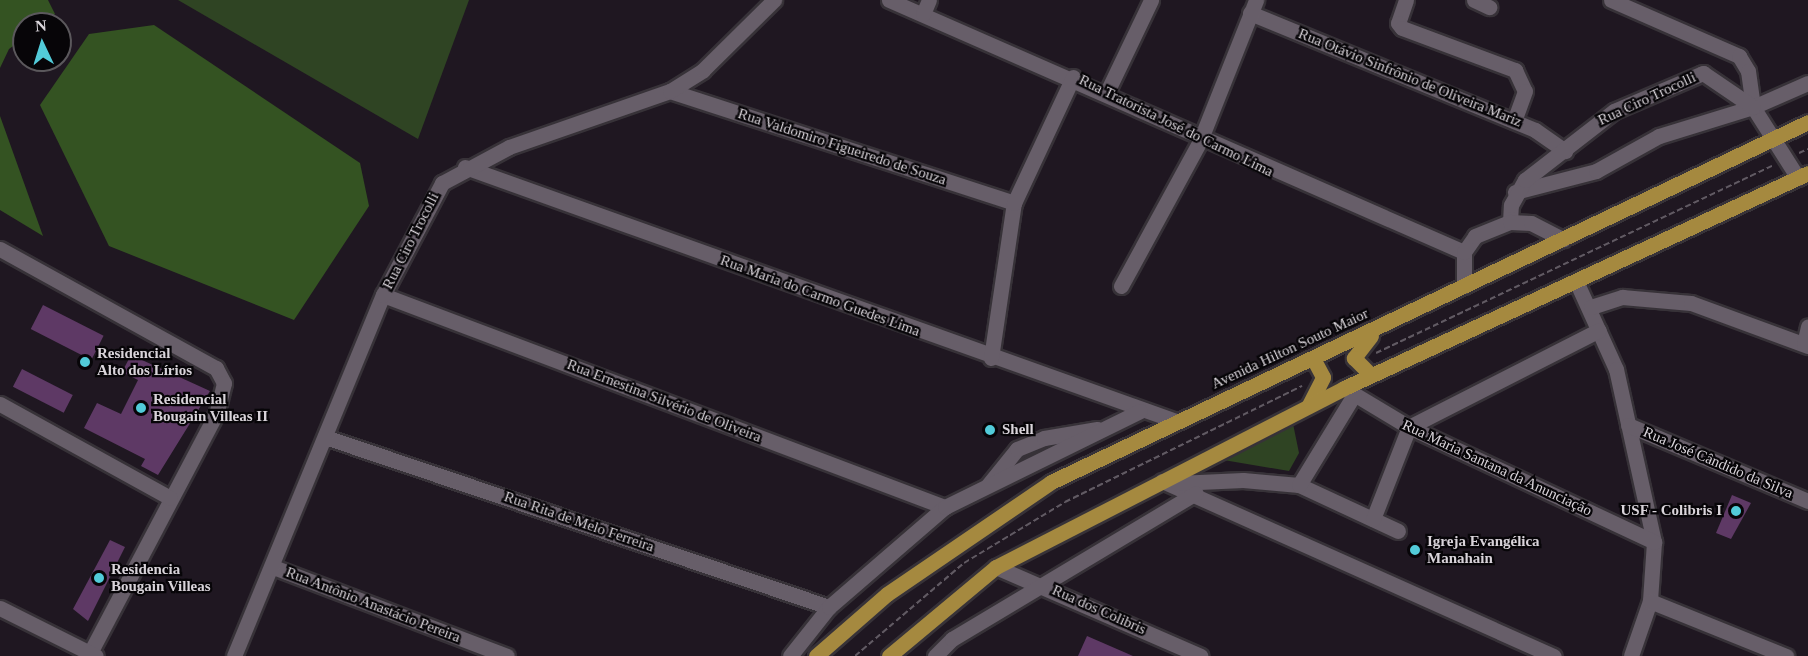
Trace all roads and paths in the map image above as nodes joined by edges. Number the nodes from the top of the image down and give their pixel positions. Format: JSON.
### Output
{"nodes":[{"id":1,"x":774,"y":0,"type":"edge"},
{"id":2,"x":889,"y":0,"type":"edge"},
{"id":3,"x":1151,"y":0,"type":"edge"},
{"id":4,"x":1406,"y":0,"type":"edge"},
{"id":5,"x":1474,"y":0,"type":"edge"},
{"id":6,"x":1611,"y":0,"type":"edge"},
{"id":7,"x":926,"y":7,"type":"edge"},
{"id":8,"x":1253,"y":7,"type":"edge"},
{"id":9,"x":1489,"y":7,"type":"dead end"},
{"id":10,"x":1073,"y":77,"type":"junction"},
{"id":11,"x":1808,"y":82,"type":"edge"},
{"id":12,"x":670,"y":91,"type":"junction"},
{"id":13,"x":1107,"y":92,"type":"junction"},
{"id":14,"x":1753,"y":107,"type":"junction"},
{"id":15,"x":1514,"y":121,"type":"junction"},
{"id":16,"x":1808,"y":122,"type":"edge"},
{"id":17,"x":1776,"y":137,"type":"junction"},
{"id":18,"x":1200,"y":141,"type":"junction"},
{"id":19,"x":1565,"y":151,"type":"junction"},
{"id":20,"x":465,"y":167,"type":"junction"},
{"id":21,"x":1803,"y":175,"type":"edge"},
{"id":22,"x":1515,"y":192,"type":"junction"},
{"id":23,"x":1014,"y":203,"type":"junction"},
{"id":24,"x":1510,"y":222,"type":"junction"},
{"id":25,"x":1563,"y":239,"type":"junction"},
{"id":26,"x":0,"y":249,"type":"edge"},
{"id":27,"x":1464,"y":252,"type":"junction"},
{"id":28,"x":1576,"y":281,"type":"junction"},
{"id":29,"x":1121,"y":286,"type":"dead end"},
{"id":30,"x":1464,"y":286,"type":"junction"},
{"id":31,"x":383,"y":295,"type":"junction"},
{"id":32,"x":1591,"y":307,"type":"junction"},
{"id":33,"x":1382,"y":326,"type":"junction"},
{"id":34,"x":1808,"y":326,"type":"edge"},
{"id":35,"x":1599,"y":330,"type":"junction"},
{"id":36,"x":1806,"y":345,"type":"edge"},
{"id":37,"x":991,"y":358,"type":"junction"},
{"id":38,"x":1313,"y":358,"type":"junction"},
{"id":39,"x":1371,"y":375,"type":"junction"},
{"id":40,"x":1349,"y":392,"type":"junction"},
{"id":41,"x":0,"y":404,"type":"edge"},
{"id":42,"x":1309,"y":405,"type":"junction"},
{"id":43,"x":1140,"y":411,"type":"junction"},
{"id":44,"x":1176,"y":421,"type":"junction"},
{"id":45,"x":1628,"y":425,"type":"junction"},
{"id":46,"x":1109,"y":427,"type":"junction"},
{"id":47,"x":1408,"y":427,"type":"junction"},
{"id":48,"x":328,"y":438,"type":"junction"},
{"id":49,"x":1168,"y":482,"type":"junction"},
{"id":50,"x":1299,"y":485,"type":"junction"},
{"id":51,"x":984,"y":489,"type":"junction"},
{"id":52,"x":1197,"y":493,"type":"junction"},
{"id":53,"x":170,"y":498,"type":"junction"},
{"id":54,"x":1808,"y":501,"type":"edge"},
{"id":55,"x":945,"y":507,"type":"junction"},
{"id":56,"x":1373,"y":519,"type":"junction"},
{"id":57,"x":1398,"y":531,"type":"dead end"},
{"id":58,"x":1654,"y":542,"type":"junction"},
{"id":59,"x":273,"y":567,"type":"junction"},
{"id":60,"x":996,"y":567,"type":"junction"},
{"id":61,"x":1048,"y":586,"type":"junction"},
{"id":62,"x":1650,"y":601,"type":"junction"},
{"id":63,"x":829,"y":606,"type":"junction"},
{"id":64,"x":0,"y":608,"type":"edge"},
{"id":65,"x":65,"y":650,"type":"edge"},
{"id":66,"x":93,"y":654,"type":"edge"},
{"id":67,"x":234,"y":656,"type":"edge"},
{"id":68,"x":507,"y":656,"type":"edge"},
{"id":69,"x":790,"y":656,"type":"edge"},
{"id":70,"x":816,"y":656,"type":"edge"},
{"id":71,"x":889,"y":656,"type":"edge"},
{"id":72,"x":935,"y":656,"type":"edge"},
{"id":73,"x":1201,"y":656,"type":"edge"},
{"id":74,"x":1554,"y":656,"type":"edge"},
{"id":75,"x":1631,"y":656,"type":"edge"},
{"id":76,"x":1786,"y":656,"type":"edge"}],
"edges":[{"from":1,"to":12,"type":"street","name":"Rua Ciro Trocolli"},
{"from":2,"to":7,"type":"street","name":"Rua Tratorista José do Carmo Lima"},
{"from":3,"to":13,"type":"street"},
{"from":4,"to":15,"type":"street"},
{"from":5,"to":9,"type":"street"},
{"from":6,"to":14,"type":"street"},
{"from":7,"to":10,"type":"street","name":"Rua Tratorista José do Carmo Lima"},
{"from":8,"to":15,"type":"street","name":"Rua Otávio Sinfrônio de Oliveira Mariz"},
{"from":8,"to":18,"type":"street"},
{"from":10,"to":13,"type":"street","name":"Rua Tratorista José do Carmo Lima"},
{"from":10,"to":23,"type":"street"},
{"from":11,"to":14,"type":"street"},
{"from":12,"to":20,"type":"street","name":"Rua Ciro Trocolli"},
{"from":12,"to":23,"type":"street","name":"Rua Valdomiro Figueiredo de Souza"},
{"from":13,"to":18,"type":"street","name":"Rua Tratorista José do Carmo Lima"},
{"from":14,"to":17,"type":"street","name":"Rua Ciro Trocolli"},
{"from":14,"to":19,"type":"street","name":"Rua Ciro Trocolli"},
{"from":14,"to":22,"type":"street"},
{"from":15,"to":19,"type":"street","name":"Rua Otávio Sinfrônio de Oliveira Mariz"},
{"from":16,"to":17,"type":"main road","name":"Avenida Hilton Souto Maior"},
{"from":17,"to":21,"type":"street","name":"Rua Ciro Trocolli"},
{"from":17,"to":25,"type":"main road","name":"Avenida Hilton Souto Maior"},
{"from":18,"to":27,"type":"street","name":"Rua Tratorista José do Carmo Lima"},
{"from":18,"to":29,"type":"street"},
{"from":19,"to":22,"type":"street","name":"Rua Ciro Trocolli"},
{"from":20,"to":31,"type":"street","name":"Rua Ciro Trocolli"},
{"from":20,"to":37,"type":"street","name":"Rua Maria do Carmo Guedes Lima"},
{"from":21,"to":28,"type":"main road"},
{"from":22,"to":24,"type":"street"},
{"from":23,"to":37,"type":"street"},
{"from":24,"to":25,"type":"street"},
{"from":24,"to":27,"type":"street"},
{"from":25,"to":30,"type":"main road","name":"Avenida Hilton Souto Maior"},
{"from":26,"to":53,"type":"street"},
{"from":27,"to":30,"type":"street"},
{"from":28,"to":32,"type":"street"},
{"from":28,"to":39,"type":"main road"},
{"from":30,"to":33,"type":"main road","name":"Avenida Hilton Souto Maior"},
{"from":31,"to":48,"type":"street","name":"Rua Ciro Trocolli"},
{"from":31,"to":55,"type":"street","name":"Rua Ernestina Silvério de Oliveira"},
{"from":32,"to":35,"type":"street"},
{"from":32,"to":36,"type":"street"},
{"from":33,"to":38,"type":"main road","name":"Avenida Hilton Souto Maior"},
{"from":33,"to":39,"type":"main road"},
{"from":34,"to":36,"type":"street"},
{"from":35,"to":45,"type":"street"},
{"from":35,"to":47,"type":"street"},
{"from":37,"to":43,"type":"street","name":"Rua Maria do Carmo Guedes Lima"},
{"from":38,"to":42,"type":"main road"},
{"from":38,"to":44,"type":"main road","name":"Avenida Hilton Souto Maior"},
{"from":39,"to":40,"type":"main road"},
{"from":40,"to":42,"type":"main road"},
{"from":40,"to":47,"type":"street","name":"Rua Maria Santana da Anunciação"},
{"from":40,"to":50,"type":"street"},
{"from":41,"to":53,"type":"street"},
{"from":42,"to":49,"type":"main road"},
{"from":43,"to":44,"type":"street","name":"Rua Maria do Carmo Guedes Lima"},
{"from":43,"to":46,"type":"street"},
{"from":44,"to":70,"type":"main road","name":"Avenida Hilton Souto Maior"},
{"from":45,"to":54,"type":"street","name":"Rua José Cândido da Silva"},
{"from":45,"to":58,"type":"street"},
{"from":46,"to":51,"type":"street"},
{"from":46,"to":51,"type":"street"},
{"from":47,"to":56,"type":"street"},
{"from":47,"to":58,"type":"street","name":"Rua Maria Santana da Anunciação"},
{"from":48,"to":59,"type":"street","name":"Rua Ciro Trocolli"},
{"from":48,"to":63,"type":"street","name":"Rua Rita de Melo Ferreira"},
{"from":49,"to":50,"type":"street"},
{"from":49,"to":52,"type":"street"},
{"from":49,"to":60,"type":"main road"},
{"from":50,"to":56,"type":"street"},
{"from":51,"to":55,"type":"street"},
{"from":52,"to":61,"type":"street"},
{"from":52,"to":74,"type":"street"},
{"from":53,"to":66,"type":"street"},
{"from":55,"to":63,"type":"street"},
{"from":56,"to":57,"type":"street"},
{"from":58,"to":62,"type":"street"},
{"from":59,"to":67,"type":"street","name":"Rua Ciro Trocolli"},
{"from":59,"to":68,"type":"street","name":"Rua Antônio Anastácio Pereira"},
{"from":60,"to":61,"type":"street","name":"Rua dos Colibris"},
{"from":60,"to":71,"type":"main road"},
{"from":61,"to":72,"type":"street"},
{"from":61,"to":73,"type":"street","name":"Rua dos Colibris"},
{"from":62,"to":75,"type":"street"},
{"from":62,"to":76,"type":"street"},
{"from":63,"to":69,"type":"street"},
{"from":64,"to":65,"type":"street"},
{"from":65,"to":66,"type":"street"}]}
